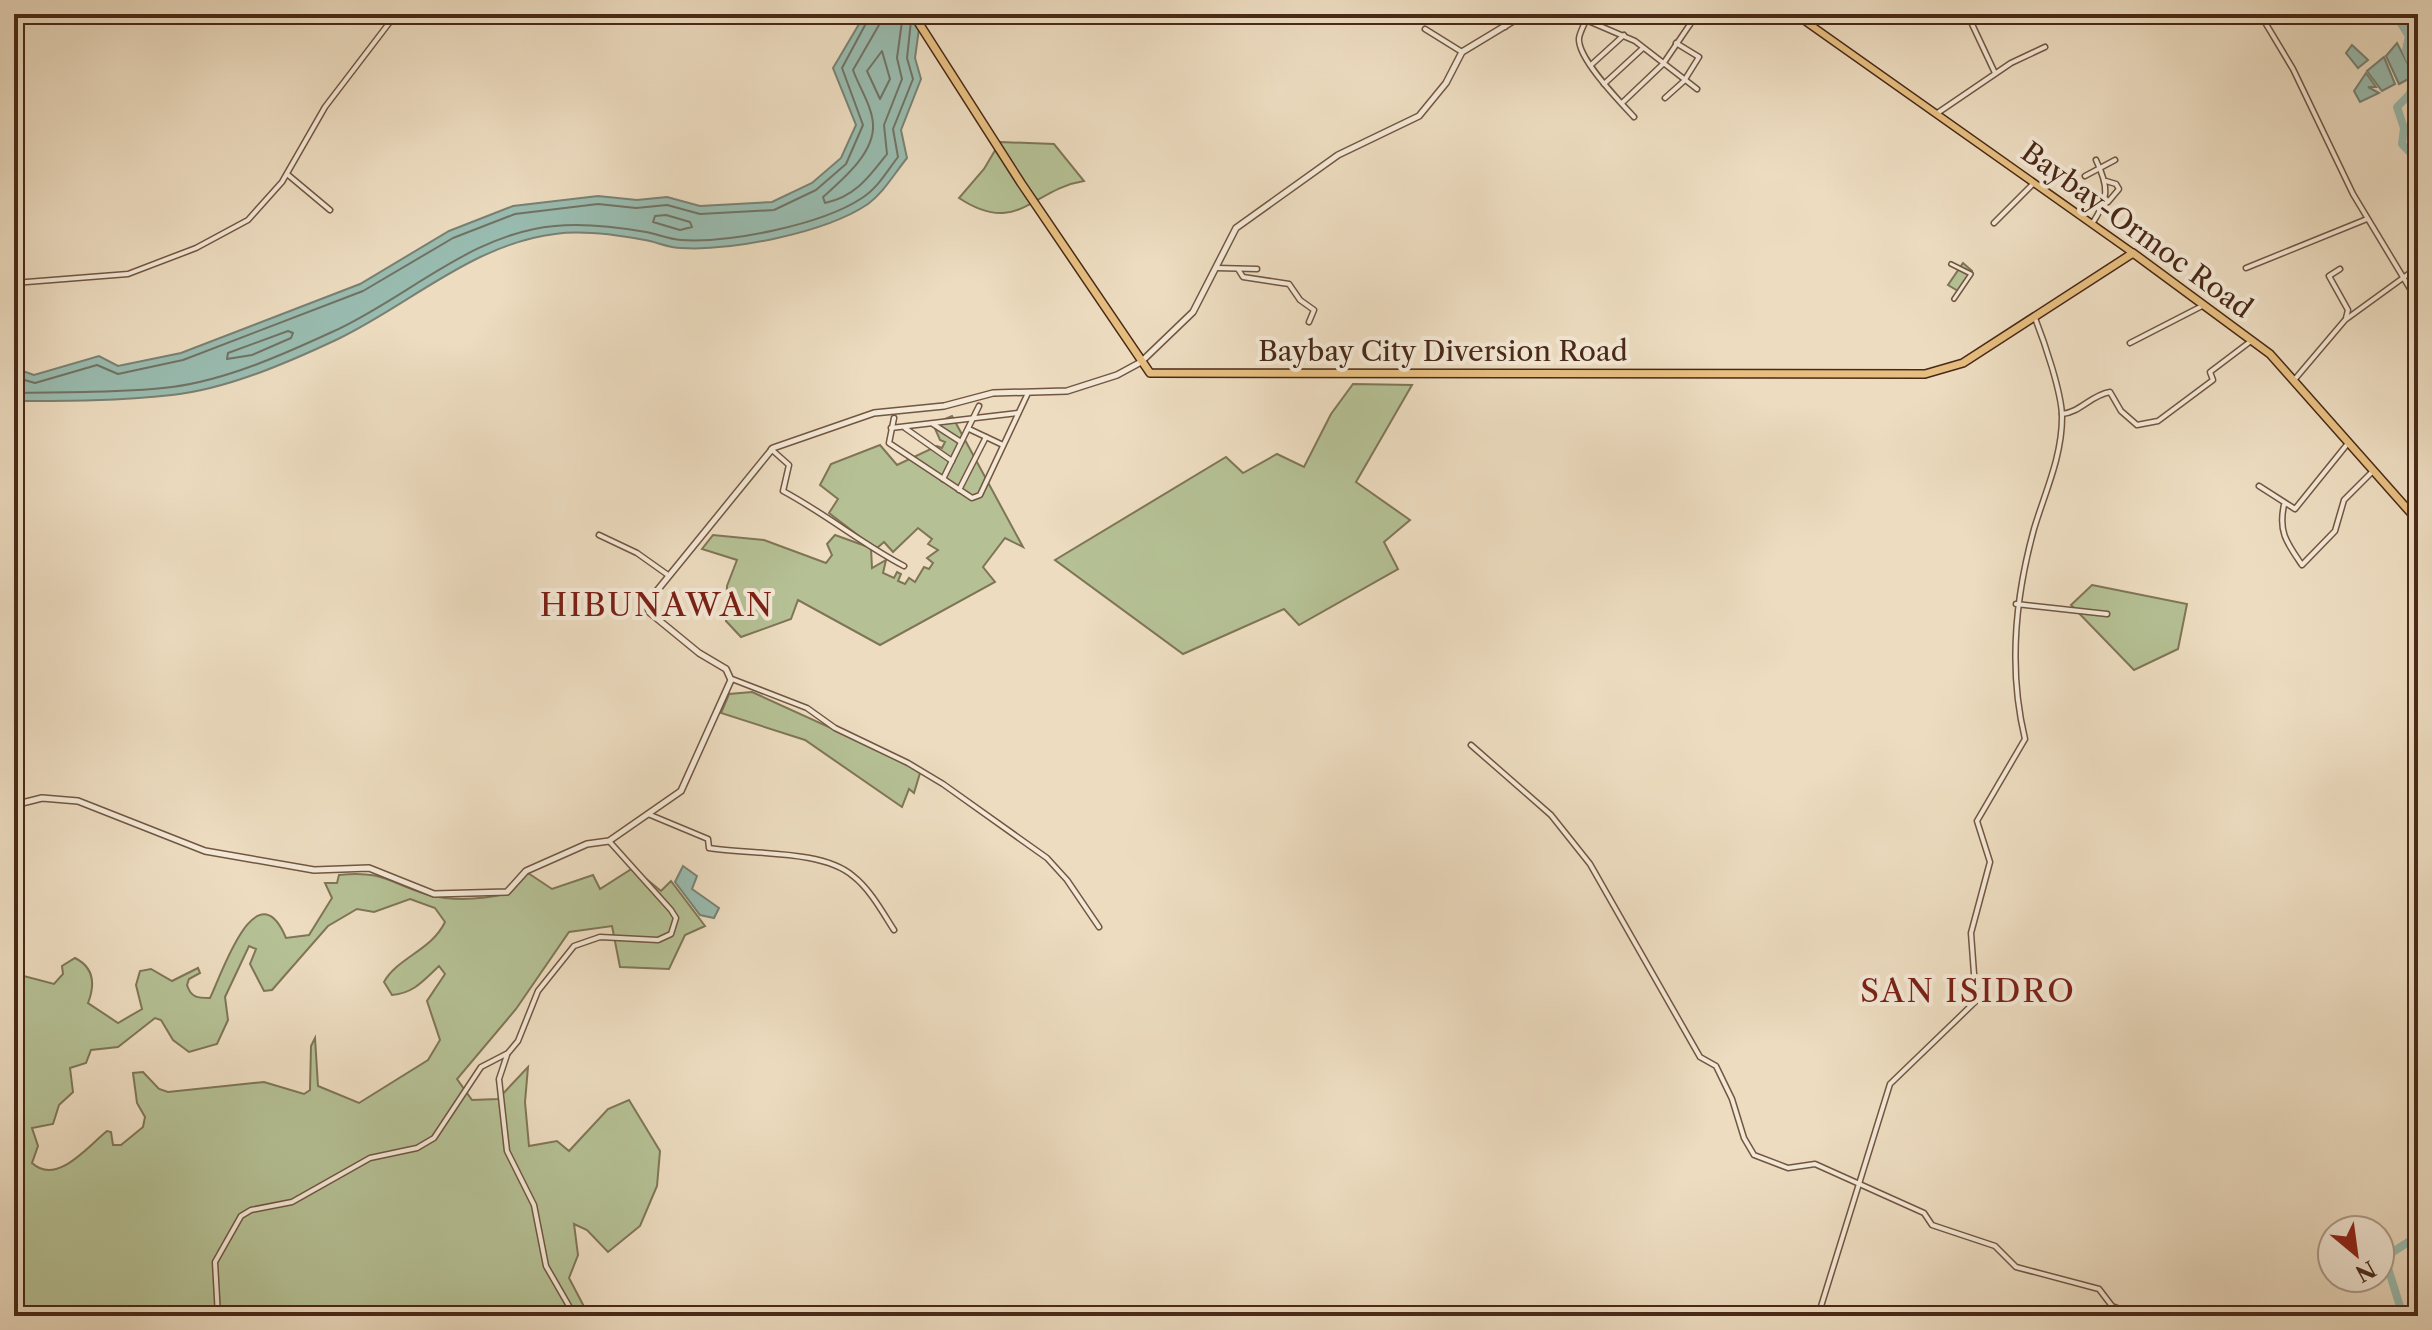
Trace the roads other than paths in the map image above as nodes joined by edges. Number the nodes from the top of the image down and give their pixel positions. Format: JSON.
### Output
{"nodes":[{"id":1,"x":396,"y":14,"type":"edge"},
{"id":2,"x":913,"y":14,"type":"edge"},
{"id":3,"x":1503,"y":14,"type":"edge"},
{"id":4,"x":1525,"y":14,"type":"edge"},
{"id":5,"x":1676,"y":14,"type":"edge"},
{"id":6,"x":1697,"y":14,"type":"edge"},
{"id":7,"x":1795,"y":14,"type":"edge"},
{"id":8,"x":1941,"y":14,"type":"edge"},
{"id":9,"x":2260,"y":14,"type":"edge"},
{"id":10,"x":2273,"y":14,"type":"edge"},
{"id":11,"x":2286,"y":14,"type":"edge"},
{"id":12,"x":2293,"y":14,"type":"edge"},
{"id":13,"x":2265,"y":21,"type":"junction"},
{"id":14,"x":1690,"y":24,"type":"junction"},
{"id":15,"x":1505,"y":27,"type":"junction"},
{"id":16,"x":1425,"y":29,"type":"dead end"},
{"id":17,"x":1624,"y":35,"type":"junction"},
{"id":18,"x":1676,"y":43,"type":"junction"},
{"id":19,"x":2045,"y":47,"type":"dead end"},
{"id":20,"x":1643,"y":48,"type":"junction"},
{"id":21,"x":1462,"y":52,"type":"junction"},
{"id":22,"x":1663,"y":64,"type":"junction"},
{"id":23,"x":1591,"y":65,"type":"junction"},
{"id":24,"x":1995,"y":73,"type":"junction"},
{"id":25,"x":1684,"y":81,"type":"junction"},
{"id":26,"x":1604,"y":84,"type":"junction"},
{"id":27,"x":1697,"y":89,"type":"dead end"},
{"id":28,"x":1665,"y":98,"type":"dead end"},
{"id":29,"x":1622,"y":103,"type":"junction"},
{"id":30,"x":1936,"y":114,"type":"junction"},
{"id":31,"x":1634,"y":117,"type":"dead end"},
{"id":32,"x":2096,"y":160,"type":"dead end"},
{"id":33,"x":2115,"y":160,"type":"dead end"},
{"id":34,"x":2100,"y":169,"type":"junction"},
{"id":35,"x":287,"y":174,"type":"junction"},
{"id":36,"x":2085,"y":176,"type":"dead end"},
{"id":37,"x":2106,"y":181,"type":"junction"},
{"id":38,"x":2034,"y":183,"type":"junction"},
{"id":39,"x":2106,"y":203,"type":"junction"},
{"id":40,"x":330,"y":210,"type":"dead end"},
{"id":41,"x":2367,"y":219,"type":"junction"},
{"id":42,"x":1994,"y":223,"type":"dead end"},
{"id":43,"x":2092,"y":224,"type":"junction"},
{"id":44,"x":2133,"y":253,"type":"junction"},
{"id":45,"x":1951,"y":264,"type":"dead end"},
{"id":46,"x":2418,"y":267,"type":"edge"},
{"id":47,"x":1217,"y":268,"type":"junction"},
{"id":48,"x":2246,"y":268,"type":"dead end"},
{"id":49,"x":1238,"y":269,"type":"junction"},
{"id":50,"x":1257,"y":269,"type":"dead end"},
{"id":51,"x":2340,"y":269,"type":"dead end"},
{"id":52,"x":2401,"y":277,"type":"junction"},
{"id":53,"x":14,"y":283,"type":"edge"},
{"id":54,"x":1954,"y":299,"type":"dead end"},
{"id":55,"x":2418,"y":302,"type":"edge"},
{"id":56,"x":2204,"y":305,"type":"junction"},
{"id":57,"x":2035,"y":318,"type":"junction"},
{"id":58,"x":2345,"y":320,"type":"junction"},
{"id":59,"x":1309,"y":322,"type":"dead end"},
{"id":60,"x":2253,"y":340,"type":"junction"},
{"id":61,"x":2130,"y":343,"type":"dead end"},
{"id":62,"x":1141,"y":362,"type":"junction"},
{"id":63,"x":2295,"y":379,"type":"junction"},
{"id":64,"x":1028,"y":393,"type":"junction"},
{"id":65,"x":979,"y":406,"type":"dead end"},
{"id":66,"x":1018,"y":413,"type":"junction"},
{"id":67,"x":2062,"y":415,"type":"junction"},
{"id":68,"x":894,"y":418,"type":"dead end"},
{"id":69,"x":973,"y":418,"type":"junction"},
{"id":70,"x":932,"y":424,"type":"junction"},
{"id":71,"x":903,"y":427,"type":"junction"},
{"id":72,"x":891,"y":428,"type":"junction"},
{"id":73,"x":968,"y":428,"type":"junction"},
{"id":74,"x":986,"y":437,"type":"junction"},
{"id":75,"x":961,"y":442,"type":"junction"},
{"id":76,"x":2349,"y":442,"type":"junction"},
{"id":77,"x":1003,"y":445,"type":"junction"},
{"id":78,"x":771,"y":449,"type":"junction"},
{"id":79,"x":952,"y":461,"type":"junction"},
{"id":80,"x":2374,"y":470,"type":"junction"},
{"id":81,"x":943,"y":479,"type":"junction"},
{"id":82,"x":2259,"y":486,"type":"dead end"},
{"id":83,"x":959,"y":490,"type":"junction"},
{"id":84,"x":2284,"y":505,"type":"junction"},
{"id":85,"x":2418,"y":521,"type":"edge"},
{"id":86,"x":599,"y":535,"type":"dead end"},
{"id":87,"x":904,"y":566,"type":"dead end"},
{"id":88,"x":668,"y":575,"type":"junction"},
{"id":89,"x":2016,"y":604,"type":"junction"},
{"id":90,"x":2107,"y":614,"type":"dead end"},
{"id":91,"x":732,"y":679,"type":"junction"},
{"id":92,"x":1471,"y":745,"type":"dead end"},
{"id":93,"x":14,"y":805,"type":"edge"},
{"id":94,"x":646,"y":813,"type":"junction"},
{"id":95,"x":609,"y":841,"type":"junction"},
{"id":96,"x":1099,"y":927,"type":"dead end"},
{"id":97,"x":894,"y":930,"type":"dead end"},
{"id":98,"x":508,"y":1053,"type":"junction"},
{"id":99,"x":1858,"y":1181,"type":"junction"},
{"id":100,"x":218,"y":1316,"type":"edge"},
{"id":101,"x":571,"y":1316,"type":"edge"},
{"id":102,"x":1818,"y":1316,"type":"edge"},
{"id":103,"x":2138,"y":1316,"type":"edge"}],
"edges":[{"from":1,"to":35,"type":"street"},
{"from":2,"to":62,"type":"highway"},
{"from":3,"to":15,"type":"street"},
{"from":4,"to":15,"type":"street"},
{"from":5,"to":14,"type":"street"},
{"from":6,"to":14,"type":"street"},
{"from":7,"to":30,"type":"main road","name":"Baybay-Ormoc Road"},
{"from":8,"to":24,"type":"street"},
{"from":9,"to":13,"type":"street"},
{"from":10,"to":13,"type":"street"},
{"from":11,"to":12,"type":"street"},
{"from":13,"to":41,"type":"street"},
{"from":14,"to":18,"type":"street"},
{"from":15,"to":21,"type":"street"},
{"from":16,"to":21,"type":"street"},
{"from":17,"to":20,"type":"street"},
{"from":17,"to":23,"type":"street"},
{"from":17,"to":23,"type":"street"},
{"from":18,"to":22,"type":"street"},
{"from":18,"to":25,"type":"street"},
{"from":19,"to":24,"type":"street"},
{"from":20,"to":22,"type":"street"},
{"from":20,"to":26,"type":"street"},
{"from":21,"to":47,"type":"street"},
{"from":22,"to":25,"type":"street"},
{"from":22,"to":29,"type":"street"},
{"from":23,"to":26,"type":"street"},
{"from":24,"to":30,"type":"street"},
{"from":25,"to":27,"type":"street"},
{"from":25,"to":28,"type":"street"},
{"from":26,"to":29,"type":"street"},
{"from":29,"to":31,"type":"street"},
{"from":30,"to":38,"type":"main road","name":"Baybay-Ormoc Road"},
{"from":32,"to":34,"type":"street"},
{"from":33,"to":34,"type":"street"},
{"from":34,"to":36,"type":"street"},
{"from":34,"to":37,"type":"street"},
{"from":35,"to":40,"type":"street"},
{"from":35,"to":53,"type":"street"},
{"from":37,"to":39,"type":"street"},
{"from":37,"to":39,"type":"street"},
{"from":38,"to":42,"type":"street"},
{"from":38,"to":43,"type":"main road","name":"Baybay-Ormoc Road"},
{"from":39,"to":43,"type":"street"},
{"from":41,"to":48,"type":"street"},
{"from":41,"to":52,"type":"street"},
{"from":43,"to":44,"type":"main road","name":"Baybay-Ormoc Road"},
{"from":44,"to":56,"type":"highway","name":"Baybay-Ormoc Road"},
{"from":44,"to":57,"type":"highway","name":"Baybay City Diversion Road"},
{"from":45,"to":54,"type":"street"},
{"from":46,"to":52,"type":"street"},
{"from":47,"to":49,"type":"street"},
{"from":47,"to":62,"type":"street"},
{"from":49,"to":50,"type":"street"},
{"from":49,"to":59,"type":"street"},
{"from":51,"to":58,"type":"street"},
{"from":52,"to":55,"type":"street"},
{"from":52,"to":58,"type":"street"},
{"from":56,"to":60,"type":"highway","name":"Baybay-Ormoc Road"},
{"from":56,"to":61,"type":"street"},
{"from":57,"to":62,"type":"highway","name":"Baybay City Diversion Road"},
{"from":57,"to":67,"type":"street"},
{"from":58,"to":63,"type":"street"},
{"from":60,"to":63,"type":"highway","name":"Baybay-Ormoc Road"},
{"from":60,"to":67,"type":"street"},
{"from":62,"to":64,"type":"street"},
{"from":63,"to":76,"type":"highway","name":"Baybay-Ormoc Road"},
{"from":64,"to":66,"type":"street"},
{"from":64,"to":78,"type":"street"},
{"from":65,"to":69,"type":"street"},
{"from":66,"to":69,"type":"street"},
{"from":66,"to":77,"type":"street"},
{"from":67,"to":89,"type":"street"},
{"from":68,"to":72,"type":"street"},
{"from":69,"to":70,"type":"street"},
{"from":69,"to":73,"type":"street"},
{"from":70,"to":71,"type":"street"},
{"from":70,"to":75,"type":"street"},
{"from":71,"to":72,"type":"street"},
{"from":71,"to":79,"type":"street"},
{"from":72,"to":81,"type":"street"},
{"from":73,"to":74,"type":"street"},
{"from":73,"to":75,"type":"street"},
{"from":74,"to":77,"type":"street"},
{"from":74,"to":83,"type":"street"},
{"from":75,"to":79,"type":"street"},
{"from":76,"to":80,"type":"highway","name":"Baybay-Ormoc Road"},
{"from":76,"to":84,"type":"street"},
{"from":77,"to":83,"type":"street"},
{"from":78,"to":87,"type":"street"},
{"from":78,"to":88,"type":"street"},
{"from":79,"to":81,"type":"street"},
{"from":80,"to":84,"type":"street"},
{"from":80,"to":85,"type":"highway","name":"Baybay-Ormoc Road"},
{"from":81,"to":83,"type":"street"},
{"from":82,"to":84,"type":"street"},
{"from":86,"to":88,"type":"street"},
{"from":88,"to":91,"type":"street"},
{"from":89,"to":90,"type":"street"},
{"from":89,"to":99,"type":"street"},
{"from":91,"to":94,"type":"street"},
{"from":91,"to":96,"type":"street"},
{"from":92,"to":99,"type":"street"},
{"from":93,"to":95,"type":"street"},
{"from":94,"to":95,"type":"street"},
{"from":94,"to":97,"type":"street"},
{"from":95,"to":98,"type":"street"},
{"from":98,"to":100,"type":"street"},
{"from":98,"to":101,"type":"street"},
{"from":99,"to":102,"type":"street"},
{"from":99,"to":103,"type":"street"}]}
